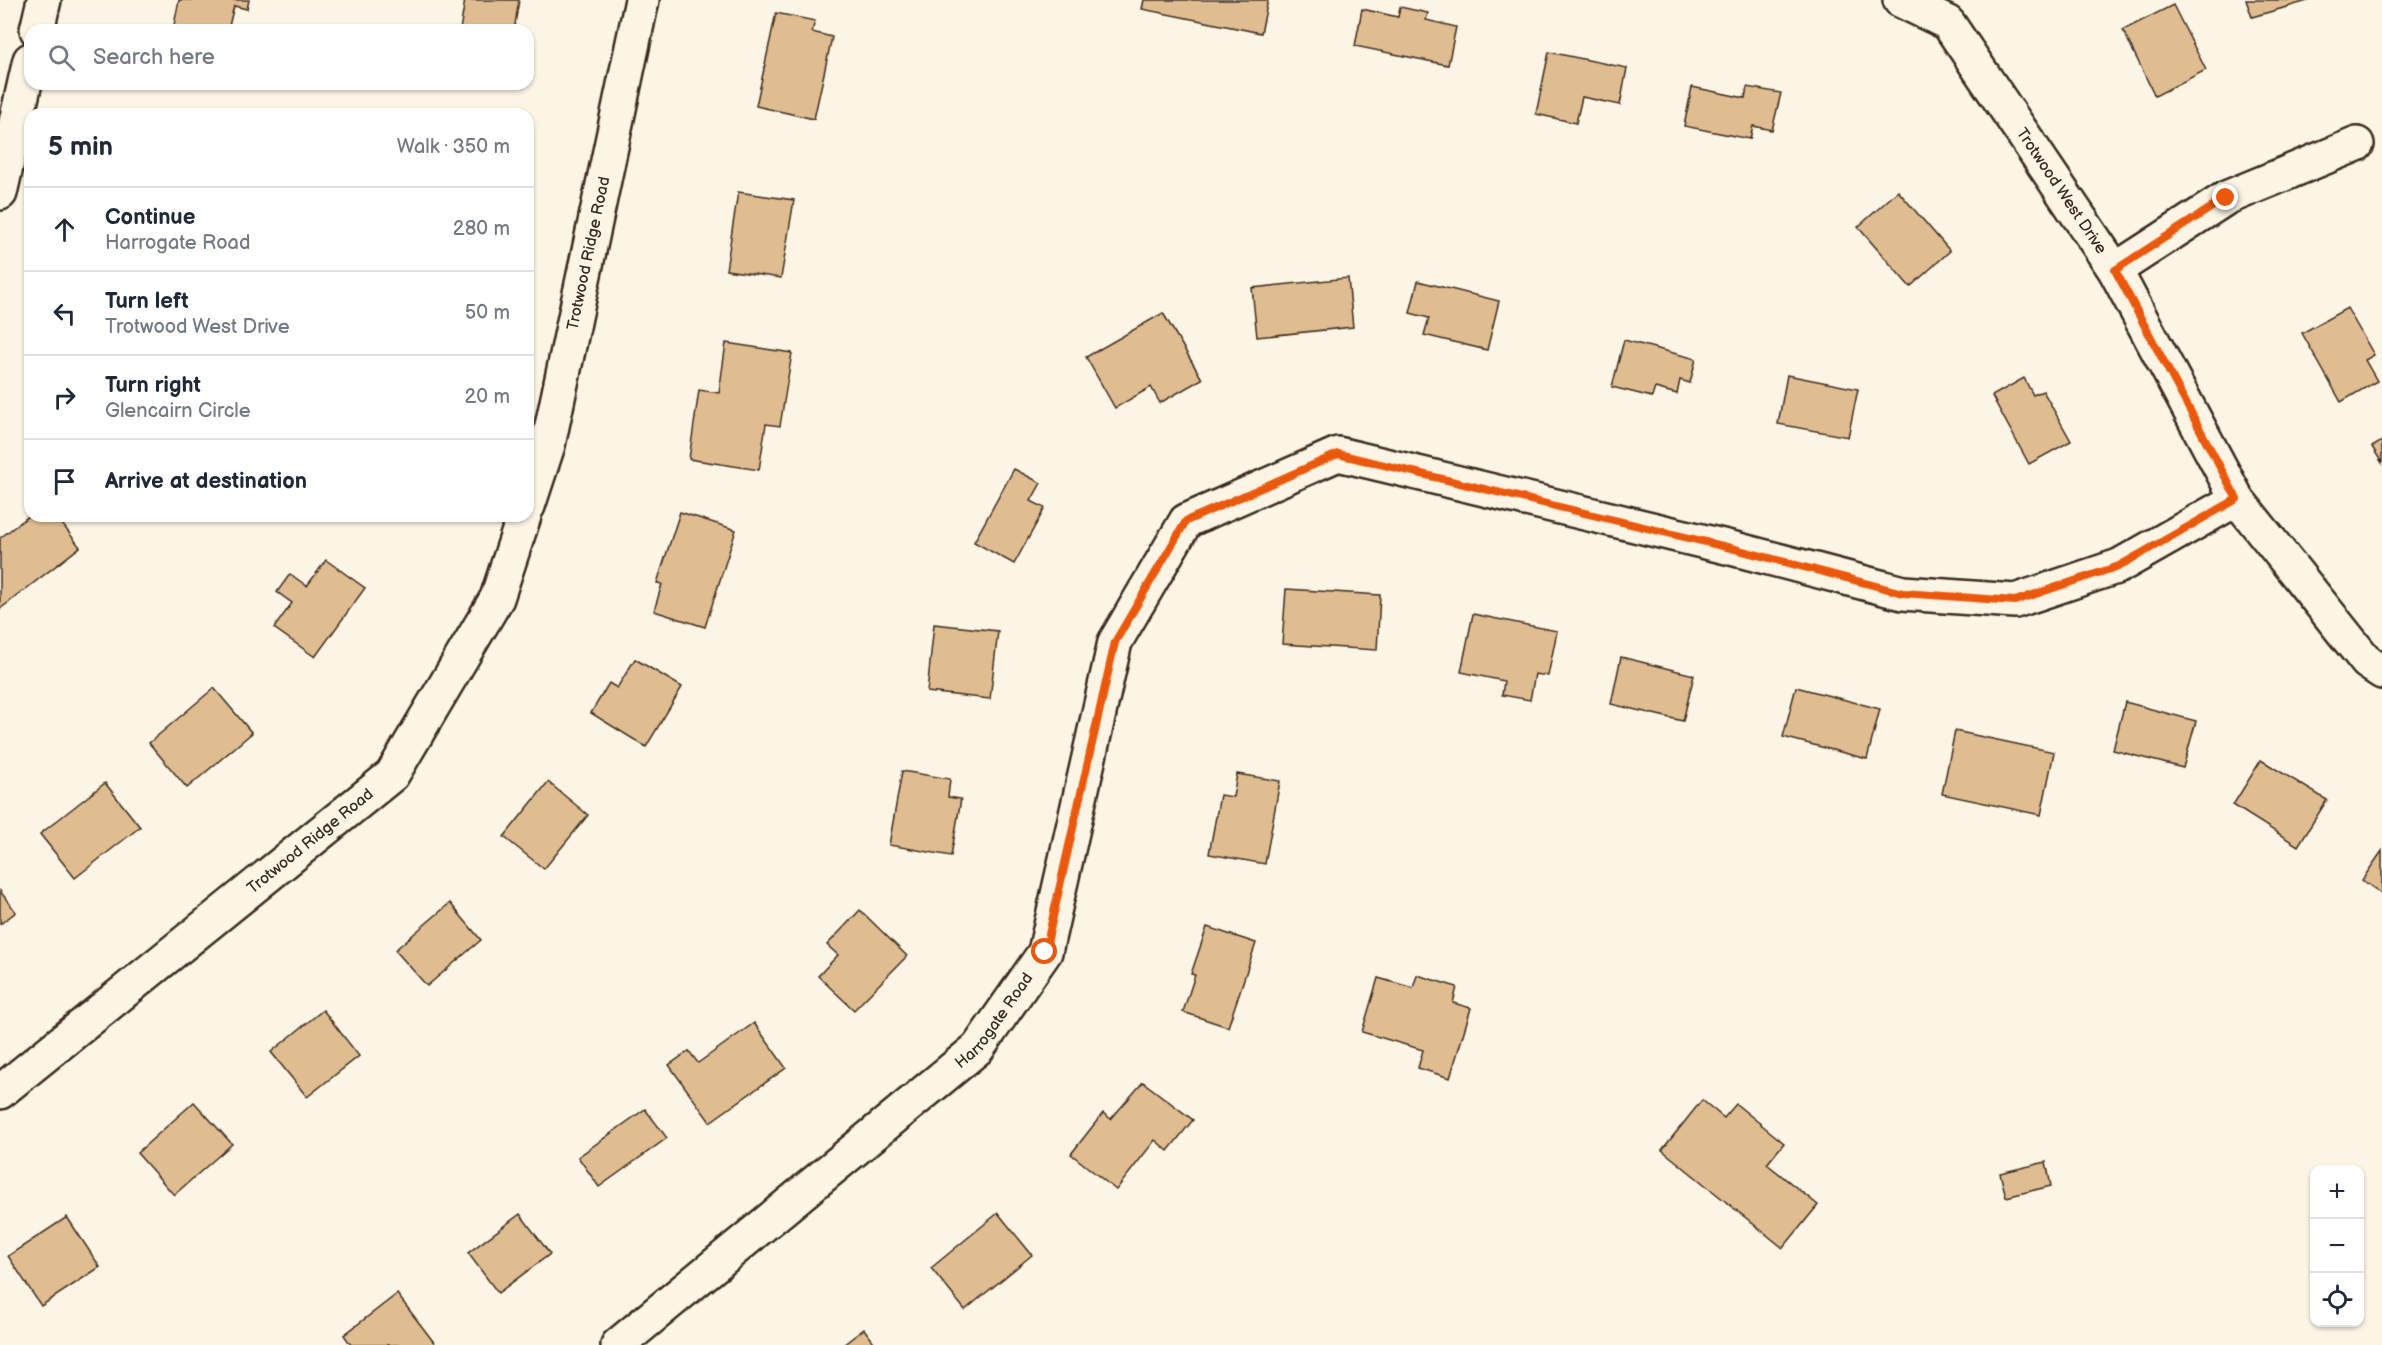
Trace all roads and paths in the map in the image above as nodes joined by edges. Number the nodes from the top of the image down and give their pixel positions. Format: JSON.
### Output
{"nodes":[{"id":1,"x":44,"y":0,"type":"edge"},
{"id":2,"x":642,"y":0,"type":"edge"},
{"id":3,"x":1899,"y":0,"type":"edge"},
{"id":4,"x":38,"y":24,"type":"edge"},
{"id":5,"x":24,"y":87,"type":"edge"},
{"id":6,"x":2358,"y":144,"type":"dead end"},
{"id":7,"x":0,"y":193,"type":"edge"},
{"id":8,"x":2115,"y":270,"type":"junction"},
{"id":9,"x":534,"y":488,"type":"edge"},
{"id":10,"x":2237,"y":499,"type":"junction"},
{"id":11,"x":522,"y":522,"type":"edge"},
{"id":12,"x":2382,"y":672,"type":"edge"},
{"id":13,"x":0,"y":1092,"type":"edge"},
{"id":14,"x":618,"y":1345,"type":"edge"}],
"edges":[{"from":1,"to":4,"type":"street"},
{"from":2,"to":9,"type":"street","name":"Trotwood Ridge Road"},
{"from":3,"to":8,"type":"street","name":"Trotwood West Drive"},
{"from":5,"to":7,"type":"street"},
{"from":6,"to":8,"type":"street"},
{"from":8,"to":10,"type":"street","name":"Trotwood West Drive"},
{"from":10,"to":12,"type":"street","name":"Trotwood West Drive"},
{"from":10,"to":14,"type":"street","name":"Harrogate Road"},
{"from":11,"to":13,"type":"street","name":"Trotwood Ridge Road"}]}
